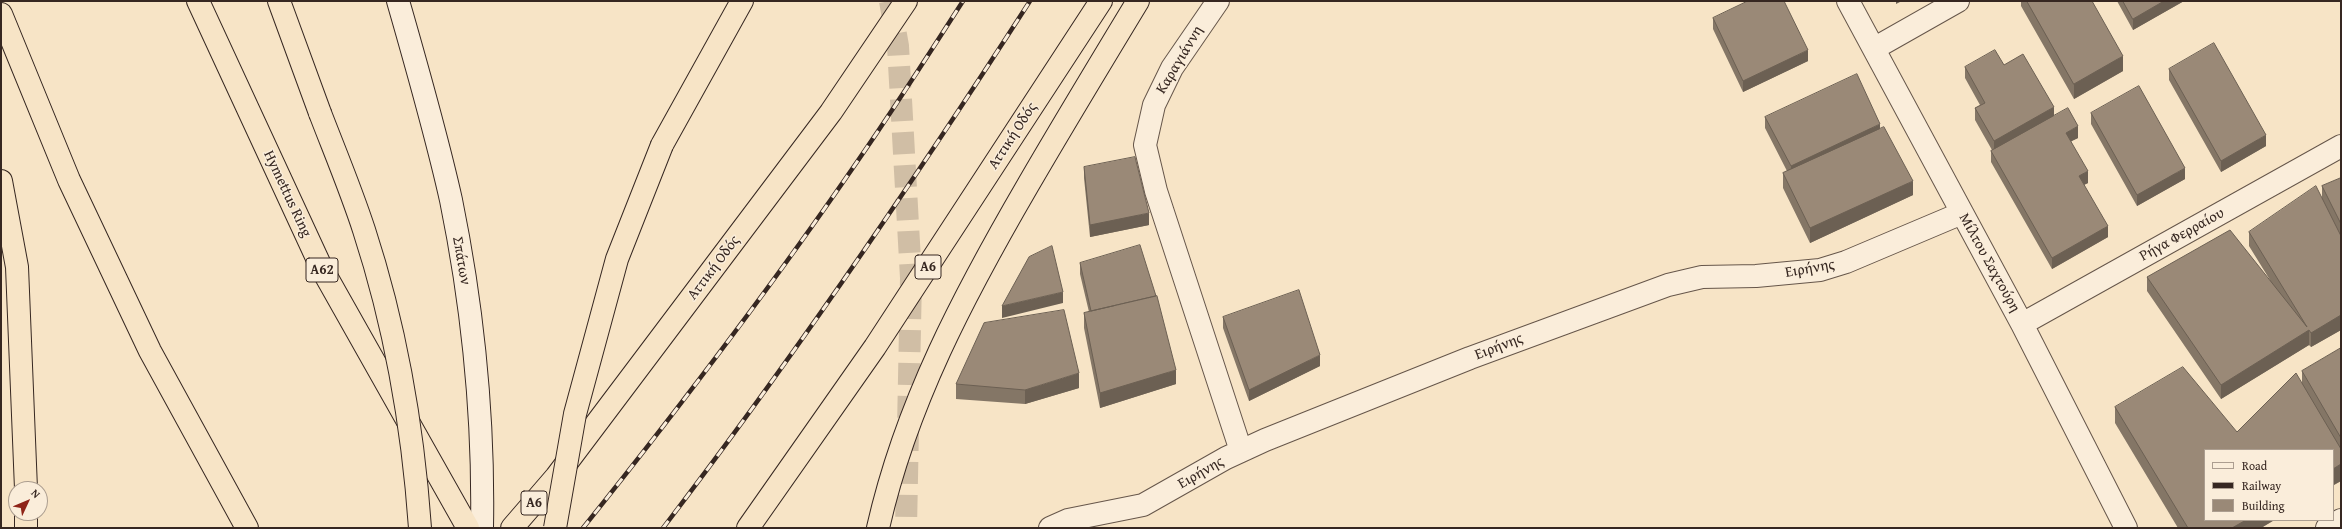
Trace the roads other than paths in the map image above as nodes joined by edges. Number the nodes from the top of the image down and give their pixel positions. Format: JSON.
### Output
{"nodes":[{"id":1,"x":198,"y":1,"type":"edge"},
{"id":2,"x":280,"y":1,"type":"edge"},
{"id":3,"x":398,"y":1,"type":"edge"},
{"id":4,"x":742,"y":1,"type":"edge"},
{"id":5,"x":906,"y":1,"type":"edge"},
{"id":6,"x":1100,"y":1,"type":"edge"},
{"id":7,"x":1138,"y":1,"type":"edge"},
{"id":8,"x":1218,"y":1,"type":"edge"},
{"id":9,"x":1848,"y":1,"type":"edge"},
{"id":10,"x":1958,"y":1,"type":"edge"},
{"id":11,"x":1,"y":14,"type":"edge"},
{"id":12,"x":1875,"y":48,"type":"junction"},
{"id":13,"x":2341,"y":146,"type":"edge"},
{"id":14,"x":1,"y":181,"type":"edge"},
{"id":15,"x":1962,"y":213,"type":"junction"},
{"id":16,"x":2022,"y":324,"type":"junction"},
{"id":17,"x":1241,"y":451,"type":"junction"},
{"id":18,"x":26,"y":481,"type":"edge"},
{"id":19,"x":2341,"y":520,"type":"edge"},
{"id":20,"x":247,"y":528,"type":"edge"},
{"id":21,"x":420,"y":528,"type":"edge"},
{"id":22,"x":468,"y":528,"type":"edge"},
{"id":23,"x":482,"y":528,"type":"edge"},
{"id":24,"x":512,"y":528,"type":"edge"},
{"id":25,"x":555,"y":528,"type":"edge"},
{"id":26,"x":748,"y":528,"type":"edge"},
{"id":27,"x":878,"y":528,"type":"edge"},
{"id":28,"x":1050,"y":528,"type":"edge"},
{"id":29,"x":2126,"y":528,"type":"edge"},
{"id":30,"x":2327,"y":528,"type":"edge"}],
"edges":[{"from":1,"to":22,"type":"highway","name":"Hymettus Ring","number":"Α62"},
{"from":2,"to":21,"type":"highway","bridge":true},
{"from":3,"to":23,"type":"street","name":"Σπάτων"},
{"from":4,"to":25,"type":"highway","bridge":true},
{"from":5,"to":24,"type":"highway","name":"Αττική Οδός","number":"Α6"},
{"from":6,"to":26,"type":"highway","name":"Αττική Οδός","number":"Α6"},
{"from":7,"to":27,"type":"highway"},
{"from":8,"to":17,"type":"street","name":"Καραγιάννη"},
{"from":9,"to":12,"type":"street","name":"Μίλτου Σαχτούρη"},
{"from":10,"to":12,"type":"street"},
{"from":11,"to":20,"type":"highway"},
{"from":12,"to":15,"type":"street","name":"Μίλτου Σαχτούρη"},
{"from":13,"to":16,"type":"street","name":"Ρήγα Φερραίου"},
{"from":14,"to":18,"type":"highway"},
{"from":15,"to":16,"type":"street","name":"Μίλτου Σαχτούρη"},
{"from":15,"to":17,"type":"street","name":"Ειρήνης"},
{"from":16,"to":29,"type":"street","name":"Μίλτου Σαχτούρη"},
{"from":17,"to":28,"type":"street","name":"Ειρήνης"},
{"from":19,"to":30,"type":"street"}]}
